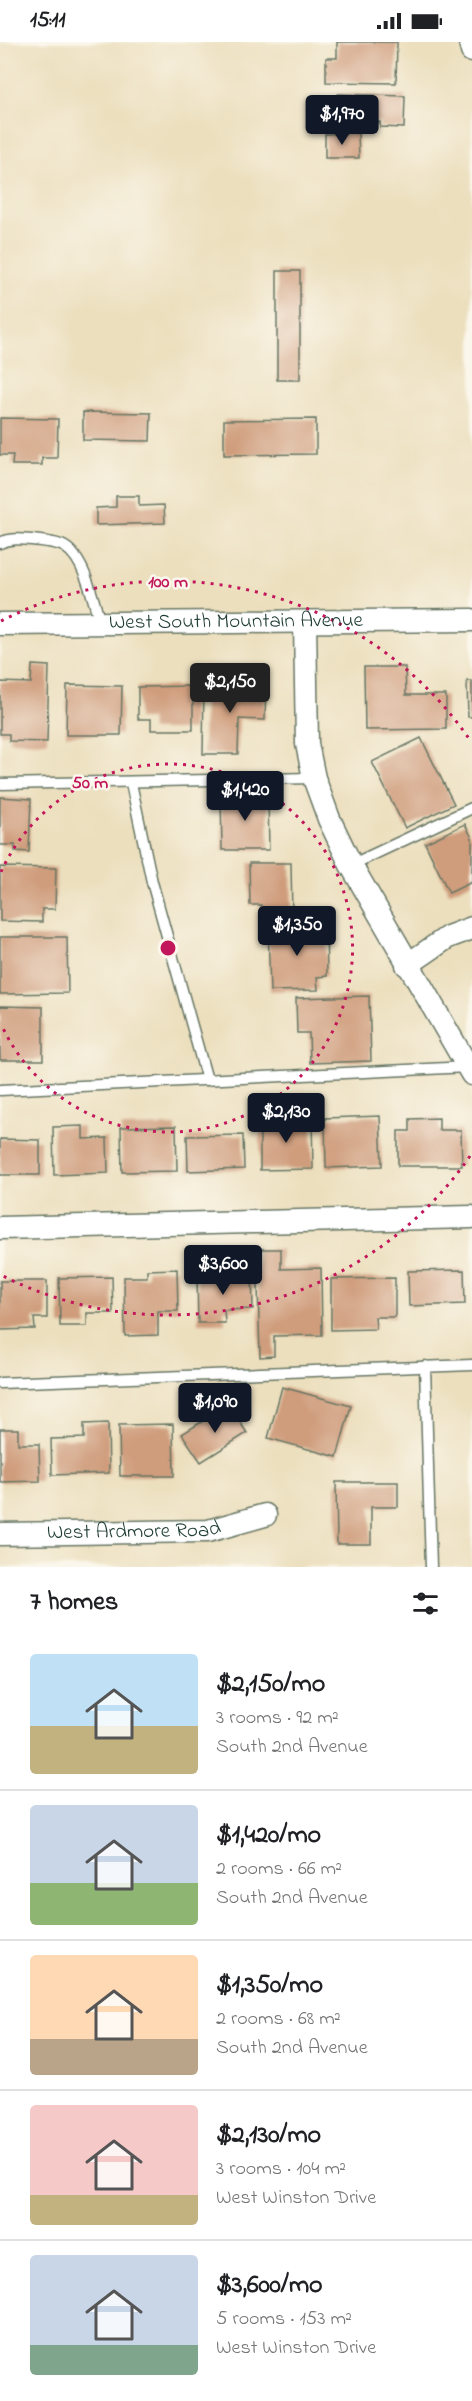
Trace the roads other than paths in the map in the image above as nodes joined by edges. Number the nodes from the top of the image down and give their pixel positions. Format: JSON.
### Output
{"nodes":[{"id":1,"x":470,"y":42,"type":"edge"},
{"id":2,"x":472,"y":51,"type":"edge"},
{"id":3,"x":0,"y":543,"type":"edge"},
{"id":4,"x":472,"y":620,"type":"edge"},
{"id":5,"x":305,"y":622,"type":"junction"},
{"id":6,"x":100,"y":623,"type":"junction"},
{"id":7,"x":0,"y":624,"type":"edge"},
{"id":8,"x":314,"y":778,"type":"junction"},
{"id":9,"x":131,"y":783,"type":"junction"},
{"id":10,"x":0,"y":784,"type":"edge"},
{"id":11,"x":472,"y":808,"type":"edge"},
{"id":12,"x":351,"y":865,"type":"junction"},
{"id":13,"x":472,"y":928,"type":"edge"},
{"id":14,"x":407,"y":965,"type":"junction"},
{"id":15,"x":470,"y":1071,"type":"edge"},
{"id":16,"x":207,"y":1080,"type":"junction"},
{"id":17,"x":0,"y":1090,"type":"edge"},
{"id":18,"x":472,"y":1217,"type":"edge"},
{"id":19,"x":0,"y":1228,"type":"edge"},
{"id":20,"x":472,"y":1365,"type":"edge"},
{"id":21,"x":425,"y":1366,"type":"junction"},
{"id":22,"x":0,"y":1383,"type":"edge"},
{"id":23,"x":266,"y":1515,"type":"dead end"},
{"id":24,"x":0,"y":1534,"type":"edge"},
{"id":25,"x":431,"y":1567,"type":"edge"}],
"edges":[{"from":1,"to":2,"type":"street"},
{"from":3,"to":6,"type":"lane"},
{"from":4,"to":5,"type":"street","name":"West South Mountain Avenue"},
{"from":5,"to":6,"type":"street","name":"West South Mountain Avenue"},
{"from":5,"to":8,"type":"street"},
{"from":6,"to":7,"type":"street","name":"West South Mountain Avenue"},
{"from":8,"to":9,"type":"lane"},
{"from":8,"to":12,"type":"street"},
{"from":9,"to":10,"type":"lane"},
{"from":9,"to":16,"type":"lane"},
{"from":11,"to":12,"type":"lane"},
{"from":12,"to":14,"type":"street"},
{"from":13,"to":14,"type":"street"},
{"from":14,"to":15,"type":"street"},
{"from":15,"to":16,"type":"lane"},
{"from":16,"to":17,"type":"lane"},
{"from":18,"to":19,"type":"street"},
{"from":20,"to":21,"type":"lane"},
{"from":21,"to":22,"type":"lane"},
{"from":21,"to":25,"type":"lane"},
{"from":23,"to":24,"type":"street","name":"West Ardmore Road"}]}
